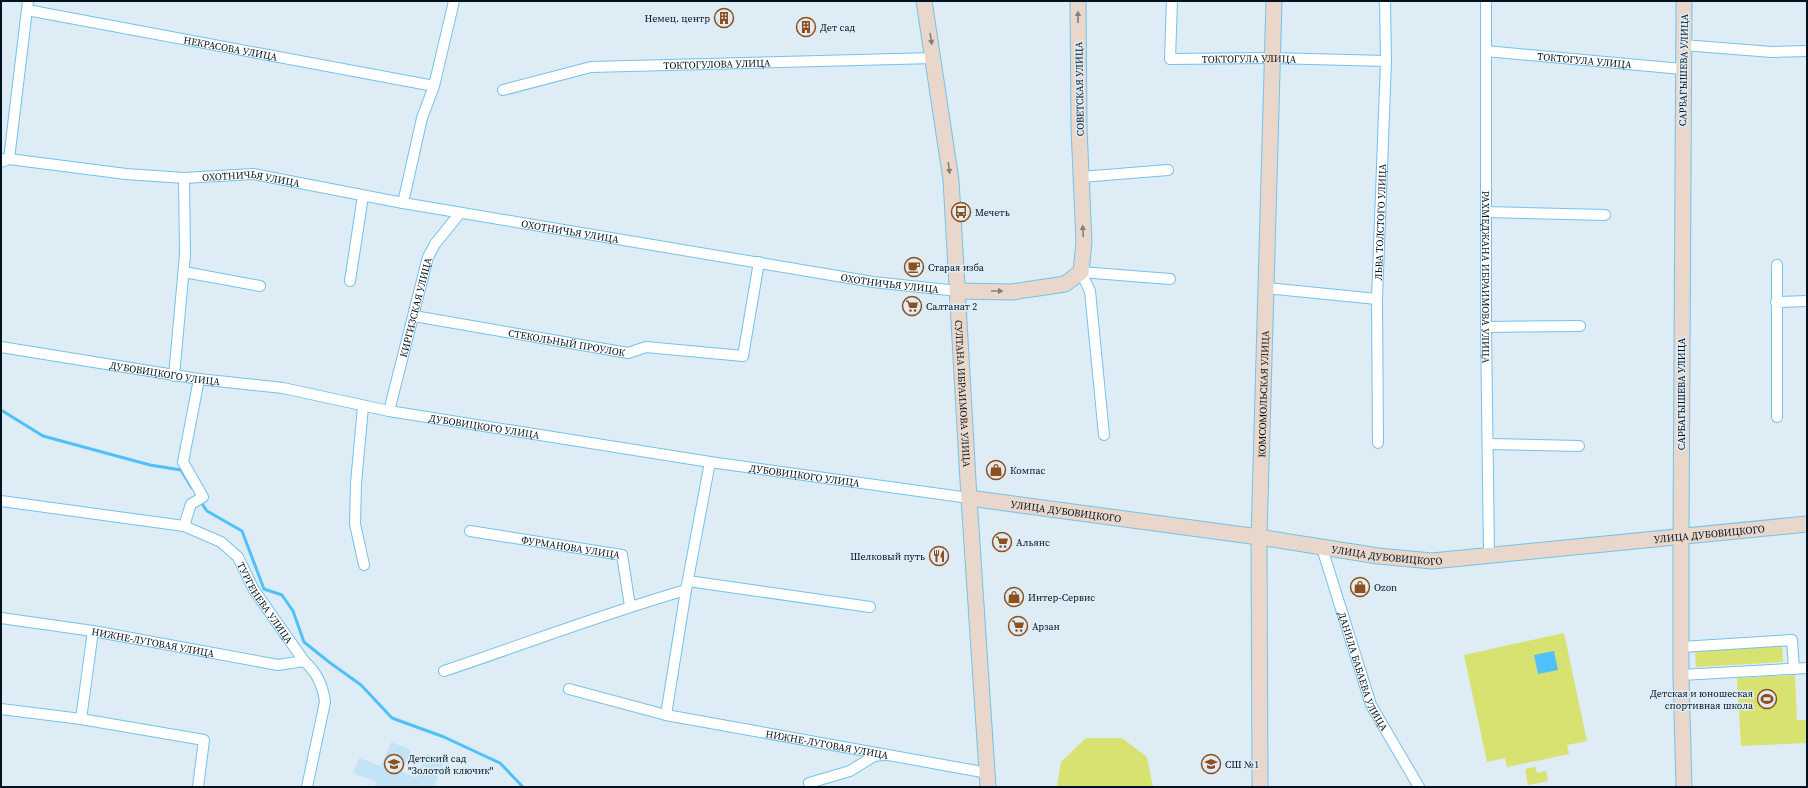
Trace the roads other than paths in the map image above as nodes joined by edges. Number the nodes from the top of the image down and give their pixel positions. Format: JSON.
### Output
{"nodes":[{"id":1,"x":454,"y":1,"type":"edge"},
{"id":2,"x":924,"y":1,"type":"edge"},
{"id":3,"x":1078,"y":1,"type":"edge"},
{"id":4,"x":1172,"y":1,"type":"edge"},
{"id":5,"x":1274,"y":1,"type":"edge"},
{"id":6,"x":1385,"y":1,"type":"edge"},
{"id":7,"x":1486,"y":1,"type":"edge"},
{"id":8,"x":1684,"y":1,"type":"edge"},
{"id":9,"x":28,"y":5,"type":"edge"},
{"id":10,"x":1683,"y":45,"type":"junction"},
{"id":11,"x":1486,"y":51,"type":"junction"},
{"id":12,"x":1807,"y":51,"type":"edge"},
{"id":13,"x":934,"y":58,"type":"junction"},
{"id":14,"x":1272,"y":58,"type":"junction"},
{"id":15,"x":1386,"y":61,"type":"junction"},
{"id":16,"x":1682,"y":69,"type":"junction"},
{"id":17,"x":434,"y":86,"type":"junction"},
{"id":18,"x":503,"y":90,"type":"dead end"},
{"id":19,"x":4,"y":160,"type":"edge"},
{"id":20,"x":1168,"y":170,"type":"dead end"},
{"id":21,"x":1081,"y":177,"type":"junction"},
{"id":22,"x":184,"y":178,"type":"junction"},
{"id":23,"x":363,"y":196,"type":"junction"},
{"id":24,"x":402,"y":203,"type":"junction"},
{"id":25,"x":1487,"y":212,"type":"junction"},
{"id":26,"x":460,"y":213,"type":"junction"},
{"id":27,"x":1606,"y":215,"type":"dead end"},
{"id":28,"x":759,"y":262,"type":"junction"},
{"id":29,"x":1777,"y":266,"type":"dead end"},
{"id":30,"x":184,"y":272,"type":"junction"},
{"id":31,"x":1081,"y":272,"type":"junction"},
{"id":32,"x":1170,"y":278,"type":"dead end"},
{"id":33,"x":350,"y":281,"type":"dead end"},
{"id":34,"x":260,"y":286,"type":"dead end"},
{"id":35,"x":1266,"y":288,"type":"junction"},
{"id":36,"x":958,"y":291,"type":"junction"},
{"id":37,"x":1377,"y":298,"type":"junction"},
{"id":38,"x":1807,"y":301,"type":"edge"},
{"id":39,"x":1776,"y":302,"type":"junction"},
{"id":40,"x":414,"y":316,"type":"junction"},
{"id":41,"x":1580,"y":326,"type":"dead end"},
{"id":42,"x":1486,"y":327,"type":"junction"},
{"id":43,"x":1,"y":347,"type":"edge"},
{"id":44,"x":174,"y":376,"type":"junction"},
{"id":45,"x":199,"y":379,"type":"junction"},
{"id":46,"x":363,"y":407,"type":"junction"},
{"id":47,"x":389,"y":411,"type":"junction"},
{"id":48,"x":1777,"y":416,"type":"dead end"},
{"id":49,"x":1104,"y":435,"type":"dead end"},
{"id":50,"x":1378,"y":443,"type":"dead end"},
{"id":51,"x":1489,"y":444,"type":"junction"},
{"id":52,"x":1579,"y":446,"type":"dead end"},
{"id":53,"x":710,"y":462,"type":"junction"},
{"id":54,"x":969,"y":498,"type":"junction"},
{"id":55,"x":1,"y":501,"type":"edge"},
{"id":56,"x":1807,"y":524,"type":"edge"},
{"id":57,"x":184,"y":526,"type":"junction"},
{"id":58,"x":470,"y":531,"type":"dead end"},
{"id":59,"x":1681,"y":535,"type":"junction"},
{"id":60,"x":1259,"y":537,"type":"junction"},
{"id":61,"x":1322,"y":548,"type":"junction"},
{"id":62,"x":1489,"y":554,"type":"junction"},
{"id":63,"x":364,"y":565,"type":"dead end"},
{"id":64,"x":687,"y":585,"type":"junction"},
{"id":65,"x":630,"y":606,"type":"junction"},
{"id":66,"x":870,"y":607,"type":"dead end"},
{"id":67,"x":1,"y":618,"type":"edge"},
{"id":68,"x":93,"y":631,"type":"junction"},
{"id":69,"x":1682,"y":647,"type":"junction"},
{"id":70,"x":304,"y":662,"type":"junction"},
{"id":71,"x":1807,"y":668,"type":"edge"},
{"id":72,"x":1794,"y":669,"type":"junction"},
{"id":73,"x":444,"y":671,"type":"dead end"},
{"id":74,"x":1681,"y":675,"type":"junction"},
{"id":75,"x":569,"y":689,"type":"dead end"},
{"id":76,"x":1,"y":709,"type":"edge"},
{"id":77,"x":666,"y":715,"type":"junction"},
{"id":78,"x":81,"y":719,"type":"junction"},
{"id":79,"x":885,"y":754,"type":"junction"},
{"id":80,"x":988,"y":780,"type":"edge"},
{"id":81,"x":809,"y":783,"type":"dead end"},
{"id":82,"x":198,"y":787,"type":"edge"},
{"id":83,"x":306,"y":787,"type":"edge"},
{"id":84,"x":1260,"y":787,"type":"edge"},
{"id":85,"x":1419,"y":787,"type":"edge"},
{"id":86,"x":1684,"y":787,"type":"edge"}],
"edges":[{"from":1,"to":17,"type":"street"},
{"from":2,"to":13,"type":"street","name":"СУЛТАНА ИБРАИМОВА УЛИЦА","one_way":true},
{"from":21,"to":3,"type":"street","name":"СОВЕТСКАЯ УЛИЦА","one_way":true},
{"from":4,"to":14,"type":"street","name":"ТОКТОГУЛА УЛИЦА"},
{"from":5,"to":14,"type":"street","name":"КОМСОМОЛЬСКАЯ УЛИЦА"},
{"from":6,"to":15,"type":"street","name":"ЛЬВА ТОЛСТОГО УЛИЦА"},
{"from":7,"to":11,"type":"street","name":"РАХМЕДЖАНА ИБРАИМОВА УЛИЦА"},
{"from":8,"to":10,"type":"street","name":"САРБАГЫШЕВА УЛИЦА"},
{"from":9,"to":17,"type":"street","name":"НЕКРАСОВА УЛИЦА"},
{"from":9,"to":19,"type":"street","name":"НЕКРАСОВА УЛИЦА"},
{"from":10,"to":12,"type":"street"},
{"from":10,"to":16,"type":"street","name":"САРБАГЫШЕВА УЛИЦА"},
{"from":11,"to":16,"type":"street","name":"ТОКТОГУЛА УЛИЦА"},
{"from":11,"to":25,"type":"street","name":"РАХМЕДЖАНА ИБРАИМОВА УЛИЦА"},
{"from":13,"to":18,"type":"street","name":"ТОКТОГУЛОВА УЛИЦА"},
{"from":13,"to":36,"type":"street","name":"СУЛТАНА ИБРАИМОВА УЛИЦА","one_way":true},
{"from":14,"to":15,"type":"street","name":"ТОКТОГУЛА УЛИЦА"},
{"from":14,"to":35,"type":"street","name":"КОМСОМОЛЬСКАЯ УЛИЦА"},
{"from":15,"to":37,"type":"street","name":"ЛЬВА ТОЛСТОГО УЛИЦА"},
{"from":16,"to":59,"type":"street","name":"САРБАГЫШЕВА УЛИЦА"},
{"from":17,"to":24,"type":"street"},
{"from":19,"to":22,"type":"street","name":"ОХОТНИЧЬЯ УЛИЦА"},
{"from":20,"to":21,"type":"street"},
{"from":31,"to":21,"type":"street","name":"СОВЕТСКАЯ УЛИЦА","one_way":true},
{"from":22,"to":23,"type":"street","name":"ОХОТНИЧЬЯ УЛИЦА"},
{"from":22,"to":30,"type":"street"},
{"from":23,"to":24,"type":"street","name":"ОХОТНИЧЬЯ УЛИЦА"},
{"from":23,"to":33,"type":"street"},
{"from":24,"to":26,"type":"street","name":"ОХОТНИЧЬЯ УЛИЦА"},
{"from":25,"to":27,"type":"street"},
{"from":25,"to":42,"type":"street","name":"РАХМЕДЖАНА ИБРАИМОВА УЛИЦА"},
{"from":26,"to":28,"type":"street","name":"ОХОТНИЧЬЯ УЛИЦА"},
{"from":26,"to":40,"type":"street","name":"КИРГИЗСКАЯ УЛИЦА"},
{"from":28,"to":36,"type":"street","name":"ОХОТНИЧЬЯ УЛИЦА"},
{"from":28,"to":40,"type":"street","name":"СТЕКОЛЬНЫЙ ПРОУЛОК"},
{"from":29,"to":39,"type":"street"},
{"from":30,"to":34,"type":"street"},
{"from":30,"to":44,"type":"street"},
{"from":31,"to":32,"type":"street"},
{"from":36,"to":31,"type":"street","one_way":true},
{"from":31,"to":49,"type":"street"},
{"from":35,"to":37,"type":"street"},
{"from":35,"to":60,"type":"street","name":"КОМСОМОЛЬСКАЯ УЛИЦА"},
{"from":36,"to":54,"type":"street","name":"СУЛТАНА ИБРАИМОВА УЛИЦА"},
{"from":37,"to":50,"type":"street","name":"ЛЬВА ТОЛСТОГО УЛИЦА"},
{"from":38,"to":39,"type":"street"},
{"from":39,"to":48,"type":"street"},
{"from":40,"to":47,"type":"street","name":"КИРГИЗСКАЯ УЛИЦА"},
{"from":41,"to":42,"type":"street"},
{"from":42,"to":51,"type":"street","name":"РАХМЕДЖАНА ИБРАИМОВА УЛИЦА"},
{"from":43,"to":44,"type":"street","name":"ДУБОВИЦКОГО УЛИЦА"},
{"from":44,"to":45,"type":"street","name":"ДУБОВИЦКОГО УЛИЦА"},
{"from":45,"to":46,"type":"street","name":"ДУБОВИЦКОГО УЛИЦА"},
{"from":45,"to":57,"type":"street"},
{"from":46,"to":47,"type":"street","name":"ДУБОВИЦКОГО УЛИЦА"},
{"from":46,"to":63,"type":"street"},
{"from":47,"to":53,"type":"street","name":"ДУБОВИЦКОГО УЛИЦА"},
{"from":51,"to":52,"type":"street"},
{"from":51,"to":62,"type":"street","name":"РАХМЕДЖАНА ИБРАИМОВА УЛИЦА"},
{"from":53,"to":54,"type":"street","name":"ДУБОВИЦКОГО УЛИЦА"},
{"from":53,"to":64,"type":"street"},
{"from":54,"to":60,"type":"street","name":"УЛИЦА ДУБОВИЦКОГО"},
{"from":54,"to":80,"type":"street","name":"СУЛТАНА ИБРАИМОВА УЛИЦА"},
{"from":55,"to":57,"type":"street","name":"ТУРГЕНЕВА УЛИЦА"},
{"from":56,"to":59,"type":"street","name":"УЛИЦА ДУБОВИЦКОГО"},
{"from":57,"to":70,"type":"street","name":"ТУРГЕНЕВА УЛИЦА"},
{"from":58,"to":65,"type":"street","name":"ФУРМАНОВА УЛИЦА"},
{"from":59,"to":62,"type":"street","name":"УЛИЦА ДУБОВИЦКОГО"},
{"from":59,"to":69,"type":"street","name":"САРБАГЫШЕВА УЛИЦА"},
{"from":60,"to":61,"type":"street","name":"УЛИЦА ДУБОВИЦКОГО"},
{"from":60,"to":84,"type":"street","name":"КОМСОМОЛЬСКАЯ УЛИЦА"},
{"from":61,"to":62,"type":"street","name":"УЛИЦА ДУБОВИЦКОГО"},
{"from":61,"to":85,"type":"street","name":"ДАНИЛА БАБАЕВА УЛИЦА"},
{"from":64,"to":65,"type":"street"},
{"from":64,"to":66,"type":"street"},
{"from":64,"to":77,"type":"street"},
{"from":65,"to":73,"type":"street"},
{"from":67,"to":68,"type":"street","name":"НИЖНЕ-ЛУГОВАЯ УЛИЦА"},
{"from":68,"to":70,"type":"street","name":"НИЖНЕ-ЛУГОВАЯ УЛИЦА"},
{"from":68,"to":78,"type":"street"},
{"from":69,"to":72,"type":"street"},
{"from":69,"to":74,"type":"street","name":"САРБАГЫШЕВА УЛИЦА"},
{"from":70,"to":83,"type":"street","name":"ТУРГЕНЕВА УЛИЦА"},
{"from":71,"to":72,"type":"street"},
{"from":72,"to":74,"type":"street"},
{"from":74,"to":86,"type":"street","name":"САРБАГЫШЕВА УЛИЦА"},
{"from":75,"to":77,"type":"street","name":"НИЖНЕ-ЛУГОВАЯ УЛИЦА"},
{"from":76,"to":78,"type":"street"},
{"from":77,"to":79,"type":"street","name":"НИЖНЕ-ЛУГОВАЯ УЛИЦА"},
{"from":78,"to":82,"type":"street"},
{"from":79,"to":80,"type":"street","name":"НИЖНЕ-ЛУГОВАЯ УЛИЦА"},
{"from":79,"to":81,"type":"street"}]}
